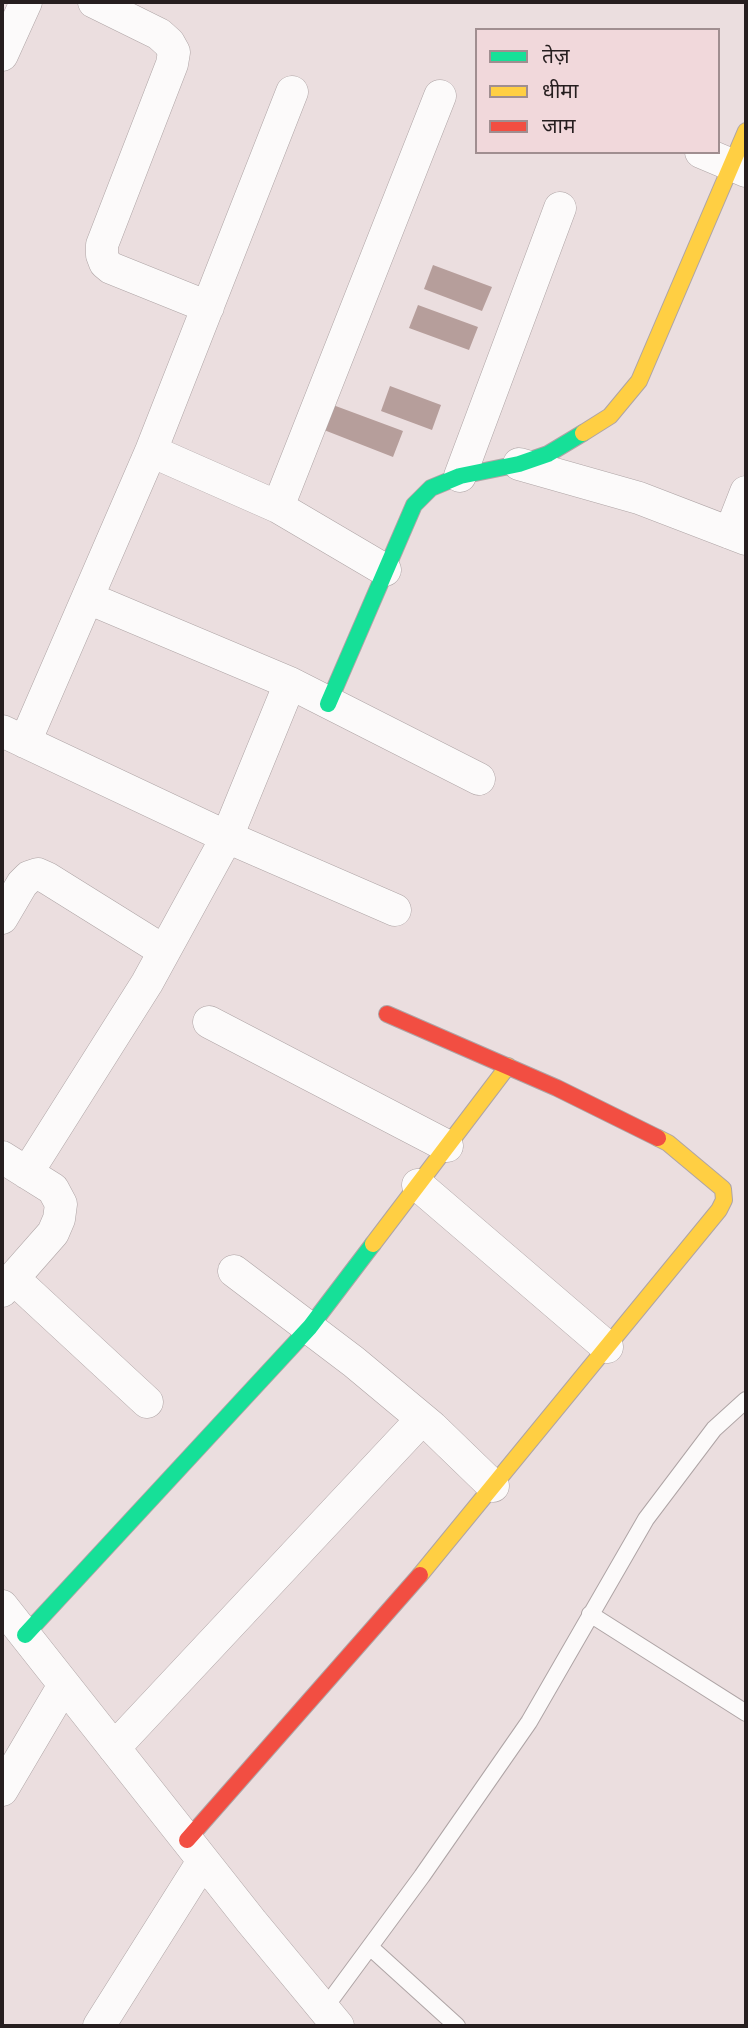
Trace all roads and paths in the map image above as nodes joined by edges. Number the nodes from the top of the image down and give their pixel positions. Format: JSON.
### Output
{"nodes":[{"id":1,"x":26,"y":2,"type":"edge"},
{"id":2,"x":94,"y":2,"type":"edge"},
{"id":3,"x":2,"y":55,"type":"edge"},
{"id":4,"x":292,"y":92,"type":"dead end"},
{"id":5,"x":440,"y":96,"type":"dead end"},
{"id":6,"x":746,"y":131,"type":"edge"},
{"id":7,"x":706,"y":154,"type":"edge"},
{"id":8,"x":738,"y":168,"type":"edge"},
{"id":9,"x":560,"y":208,"type":"dead end"},
{"id":10,"x":208,"y":307,"type":"junction"},
{"id":11,"x":151,"y":451,"type":"junction"},
{"id":12,"x":519,"y":464,"type":"junction"},
{"id":13,"x":460,"y":476,"type":"junction"},
{"id":14,"x":746,"y":492,"type":"edge"},
{"id":15,"x":278,"y":507,"type":"junction"},
{"id":16,"x":738,"y":536,"type":"edge"},
{"id":17,"x":385,"y":570,"type":"junction"},
{"id":18,"x":88,"y":598,"type":"junction"},
{"id":19,"x":290,"y":683,"type":"junction"},
{"id":20,"x":328,"y":704,"type":"junction"},
{"id":21,"x":14,"y":736,"type":"edge"},
{"id":22,"x":479,"y":779,"type":"dead end"},
{"id":23,"x":227,"y":837,"type":"junction"},
{"id":24,"x":396,"y":910,"type":"dead end"},
{"id":25,"x":2,"y":918,"type":"edge"},
{"id":26,"x":164,"y":951,"type":"junction"},
{"id":27,"x":387,"y":1014,"type":"dead end"},
{"id":28,"x":209,"y":1021,"type":"dead end"},
{"id":29,"x":508,"y":1066,"type":"junction"},
{"id":30,"x":447,"y":1146,"type":"junction"},
{"id":31,"x":14,"y":1165,"type":"edge"},
{"id":32,"x":418,"y":1185,"type":"junction"},
{"id":33,"x":234,"y":1270,"type":"dead end"},
{"id":34,"x":7,"y":1284,"type":"edge"},
{"id":35,"x":310,"y":1327,"type":"junction"},
{"id":36,"x":607,"y":1347,"type":"junction"},
{"id":37,"x":746,"y":1400,"type":"edge"},
{"id":38,"x":147,"y":1402,"type":"dead end"},
{"id":39,"x":422,"y":1419,"type":"junction"},
{"id":40,"x":493,"y":1486,"type":"junction"},
{"id":41,"x":2,"y":1606,"type":"edge"},
{"id":42,"x":590,"y":1614,"type":"junction"},
{"id":43,"x":25,"y":1635,"type":"junction"},
{"id":44,"x":64,"y":1685,"type":"junction"},
{"id":45,"x":746,"y":1713,"type":"edge"},
{"id":46,"x":114,"y":1748,"type":"junction"},
{"id":47,"x":2,"y":1790,"type":"edge"},
{"id":48,"x":195,"y":1851,"type":"junction"},
{"id":49,"x":370,"y":1947,"type":"junction"},
{"id":50,"x":331,"y":2018,"type":"edge"},
{"id":51,"x":99,"y":2026,"type":"edge"},
{"id":52,"x":457,"y":2026,"type":"edge"}],
"edges":[{"from":1,"to":3,"type":"street"},
{"from":2,"to":10,"type":"street"},
{"from":4,"to":10,"type":"street"},
{"from":5,"to":15,"type":"street"},
{"from":6,"to":8,"type":"street"},
{"from":7,"to":8,"type":"street"},
{"from":8,"to":12,"type":"street"},
{"from":9,"to":13,"type":"street"},
{"from":10,"to":11,"type":"street"},
{"from":11,"to":15,"type":"street"},
{"from":11,"to":18,"type":"street"},
{"from":12,"to":13,"type":"street"},
{"from":12,"to":16,"type":"street"},
{"from":13,"to":17,"type":"street"},
{"from":14,"to":16,"type":"street"},
{"from":15,"to":17,"type":"street"},
{"from":17,"to":20,"type":"street"},
{"from":18,"to":19,"type":"street"},
{"from":18,"to":21,"type":"street"},
{"from":19,"to":20,"type":"street"},
{"from":19,"to":23,"type":"street"},
{"from":20,"to":22,"type":"street"},
{"from":21,"to":23,"type":"street"},
{"from":23,"to":24,"type":"street"},
{"from":23,"to":26,"type":"street"},
{"from":25,"to":26,"type":"street"},
{"from":26,"to":31,"type":"street"},
{"from":27,"to":29,"type":"street"},
{"from":28,"to":30,"type":"street"},
{"from":29,"to":30,"type":"street"},
{"from":29,"to":36,"type":"street"},
{"from":30,"to":32,"type":"street"},
{"from":31,"to":34,"type":"street"},
{"from":32,"to":35,"type":"street"},
{"from":32,"to":36,"type":"street"},
{"from":33,"to":35,"type":"street"},
{"from":34,"to":38,"type":"street"},
{"from":35,"to":39,"type":"street"},
{"from":35,"to":43,"type":"street"},
{"from":36,"to":40,"type":"street"},
{"from":37,"to":42,"type":"lane"},
{"from":39,"to":40,"type":"street"},
{"from":39,"to":46,"type":"street"},
{"from":40,"to":48,"type":"street"},
{"from":41,"to":43,"type":"street"},
{"from":42,"to":45,"type":"lane"},
{"from":42,"to":49,"type":"lane"},
{"from":43,"to":44,"type":"street"},
{"from":44,"to":46,"type":"street"},
{"from":44,"to":47,"type":"street"},
{"from":46,"to":48,"type":"street"},
{"from":48,"to":50,"type":"street"},
{"from":48,"to":51,"type":"street"},
{"from":49,"to":50,"type":"lane"},
{"from":49,"to":52,"type":"lane"}]}
